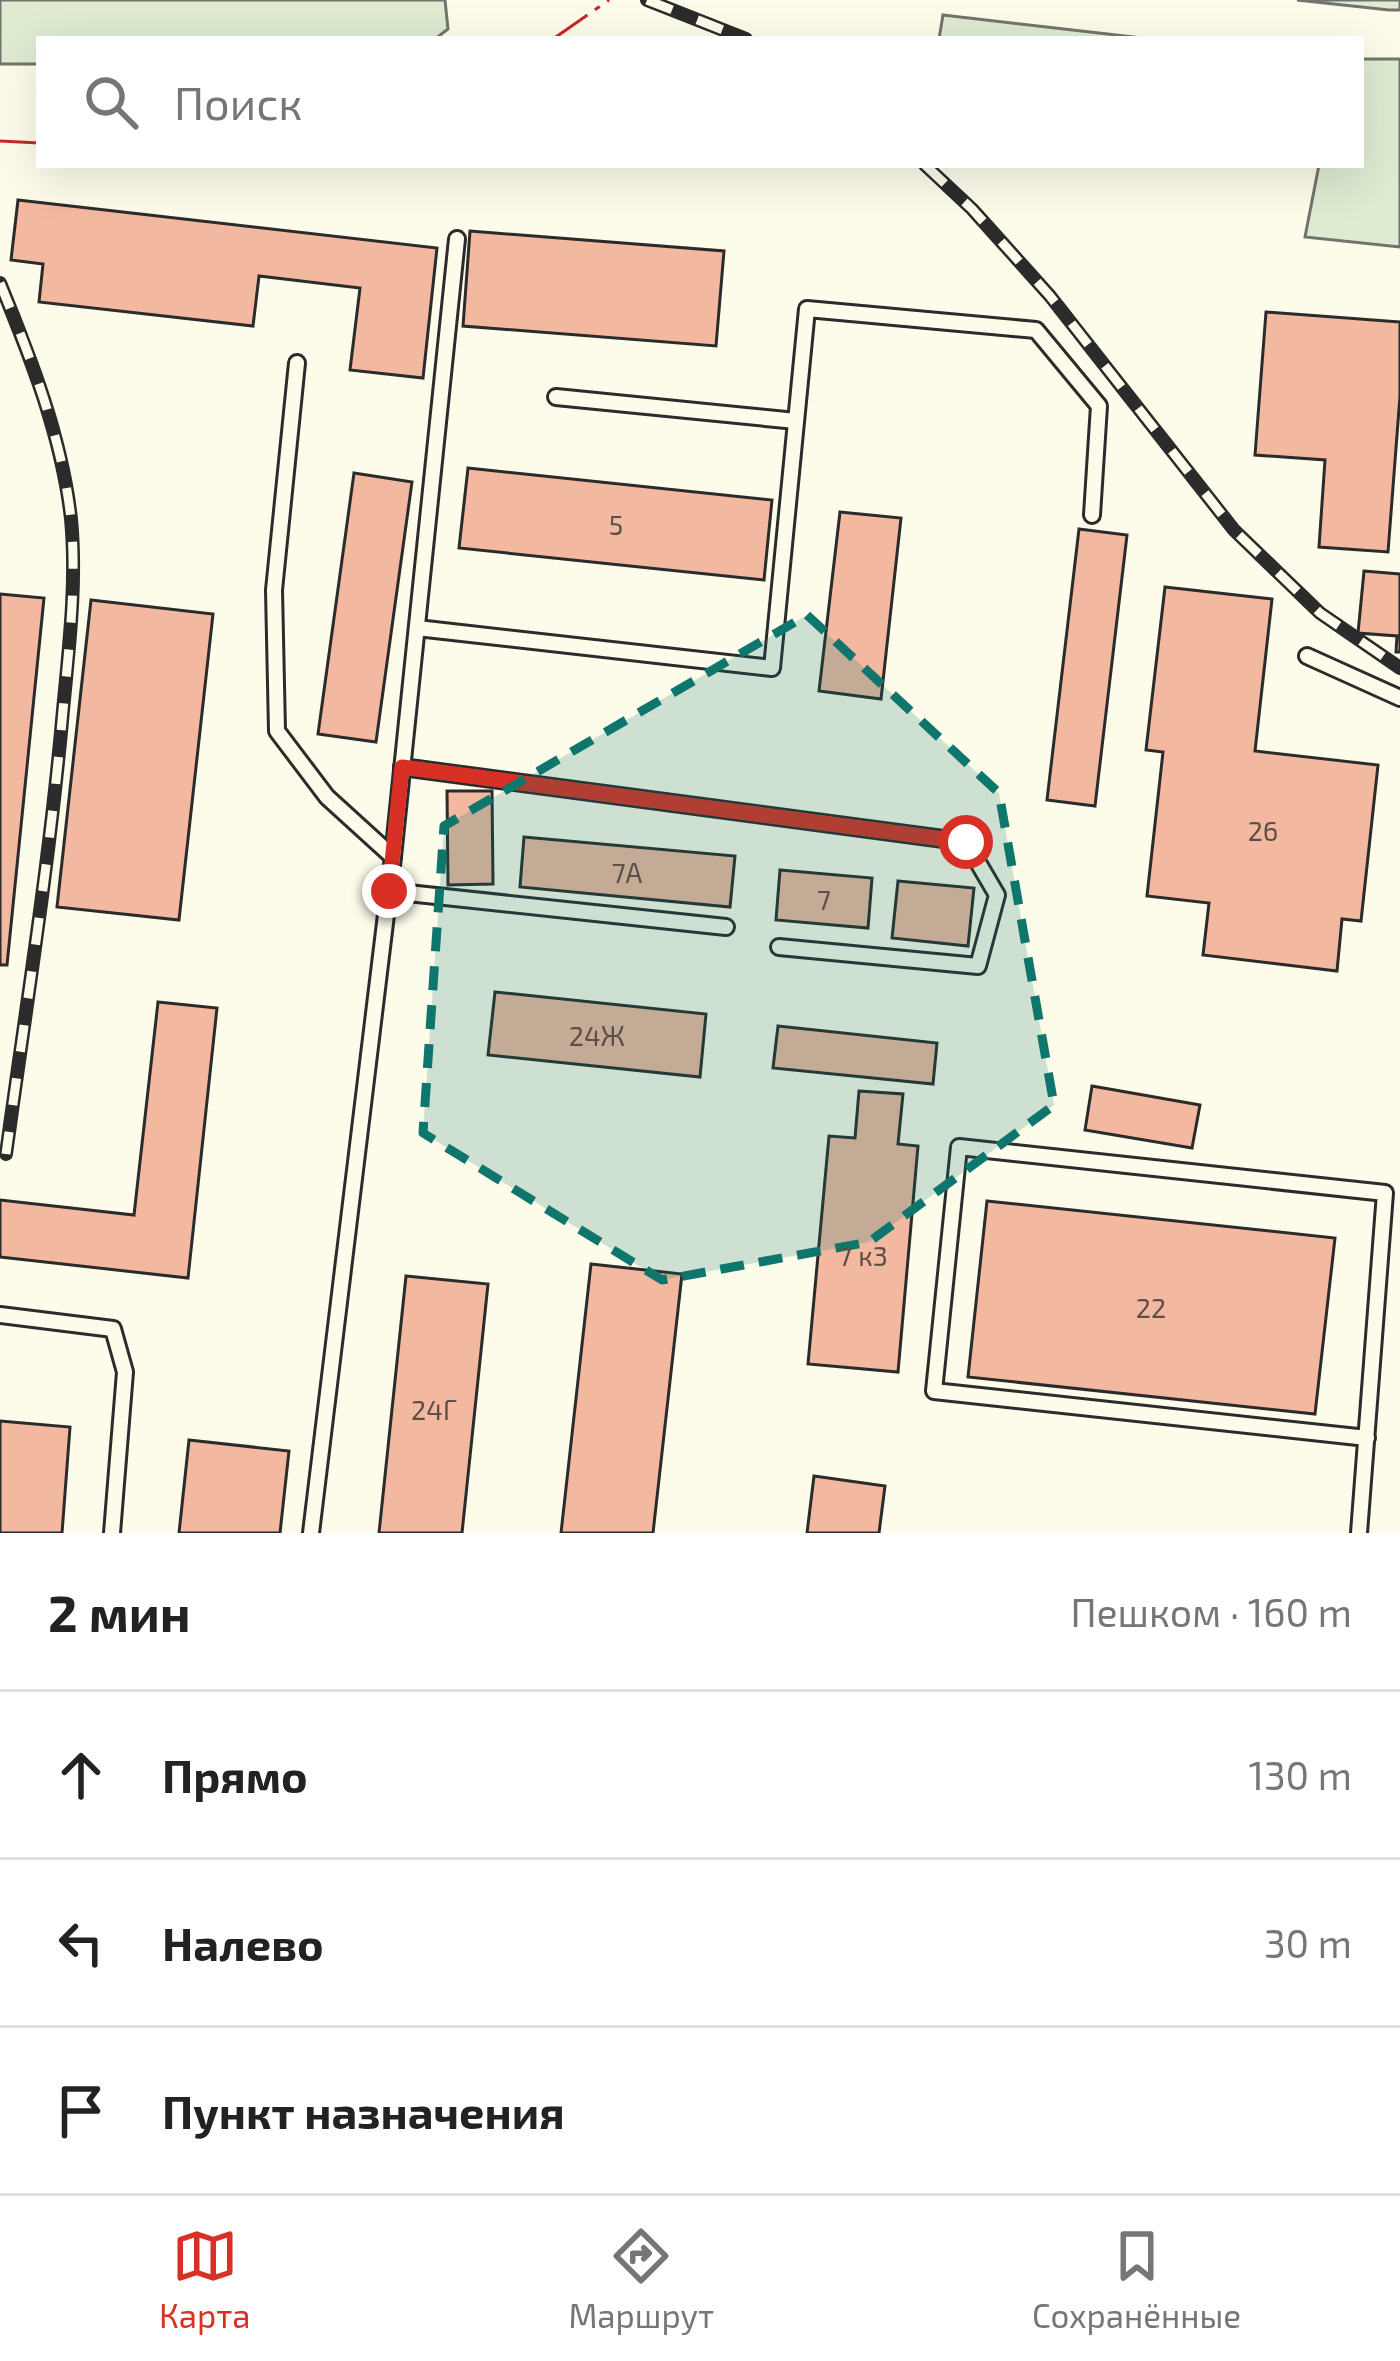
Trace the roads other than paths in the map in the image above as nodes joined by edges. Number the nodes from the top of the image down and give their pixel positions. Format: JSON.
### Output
{"nodes":[{"id":1,"x":457,"y":239,"type":"dead end"},
{"id":2,"x":297,"y":362,"type":"dead end"},
{"id":3,"x":556,"y":397,"type":"dead end"},
{"id":4,"x":796,"y":421,"type":"junction"},
{"id":5,"x":1092,"y":515,"type":"dead end"},
{"id":6,"x":417,"y":628,"type":"junction"},
{"id":7,"x":1307,"y":656,"type":"dead end"},
{"id":8,"x":1400,"y":698,"type":"edge"},
{"id":9,"x":402,"y":767,"type":"junction"},
{"id":10,"x":393,"y":857,"type":"junction"},
{"id":11,"x":389,"y":891,"type":"junction"},
{"id":12,"x":726,"y":927,"type":"dead end"},
{"id":13,"x":779,"y":947,"type":"dead end"},
{"id":14,"x":0,"y":1316,"type":"edge"},
{"id":15,"x":1367,"y":1438,"type":"junction"},
{"id":16,"x":112,"y":1533,"type":"edge"},
{"id":17,"x":311,"y":1533,"type":"edge"},
{"id":18,"x":1359,"y":1533,"type":"edge"}],
"edges":[{"from":1,"to":6,"type":"lane"},
{"from":2,"to":10,"type":"lane"},
{"from":3,"to":4,"type":"lane"},
{"from":4,"to":5,"type":"lane"},
{"from":4,"to":6,"type":"lane"},
{"from":6,"to":9,"type":"lane"},
{"from":7,"to":8,"type":"lane"},
{"from":9,"to":10,"type":"lane"},
{"from":9,"to":13,"type":"lane"},
{"from":10,"to":11,"type":"lane"},
{"from":11,"to":12,"type":"lane"},
{"from":11,"to":17,"type":"lane"},
{"from":14,"to":16,"type":"lane"},
{"from":15,"to":15,"type":"lane"},
{"from":15,"to":18,"type":"lane"}]}
